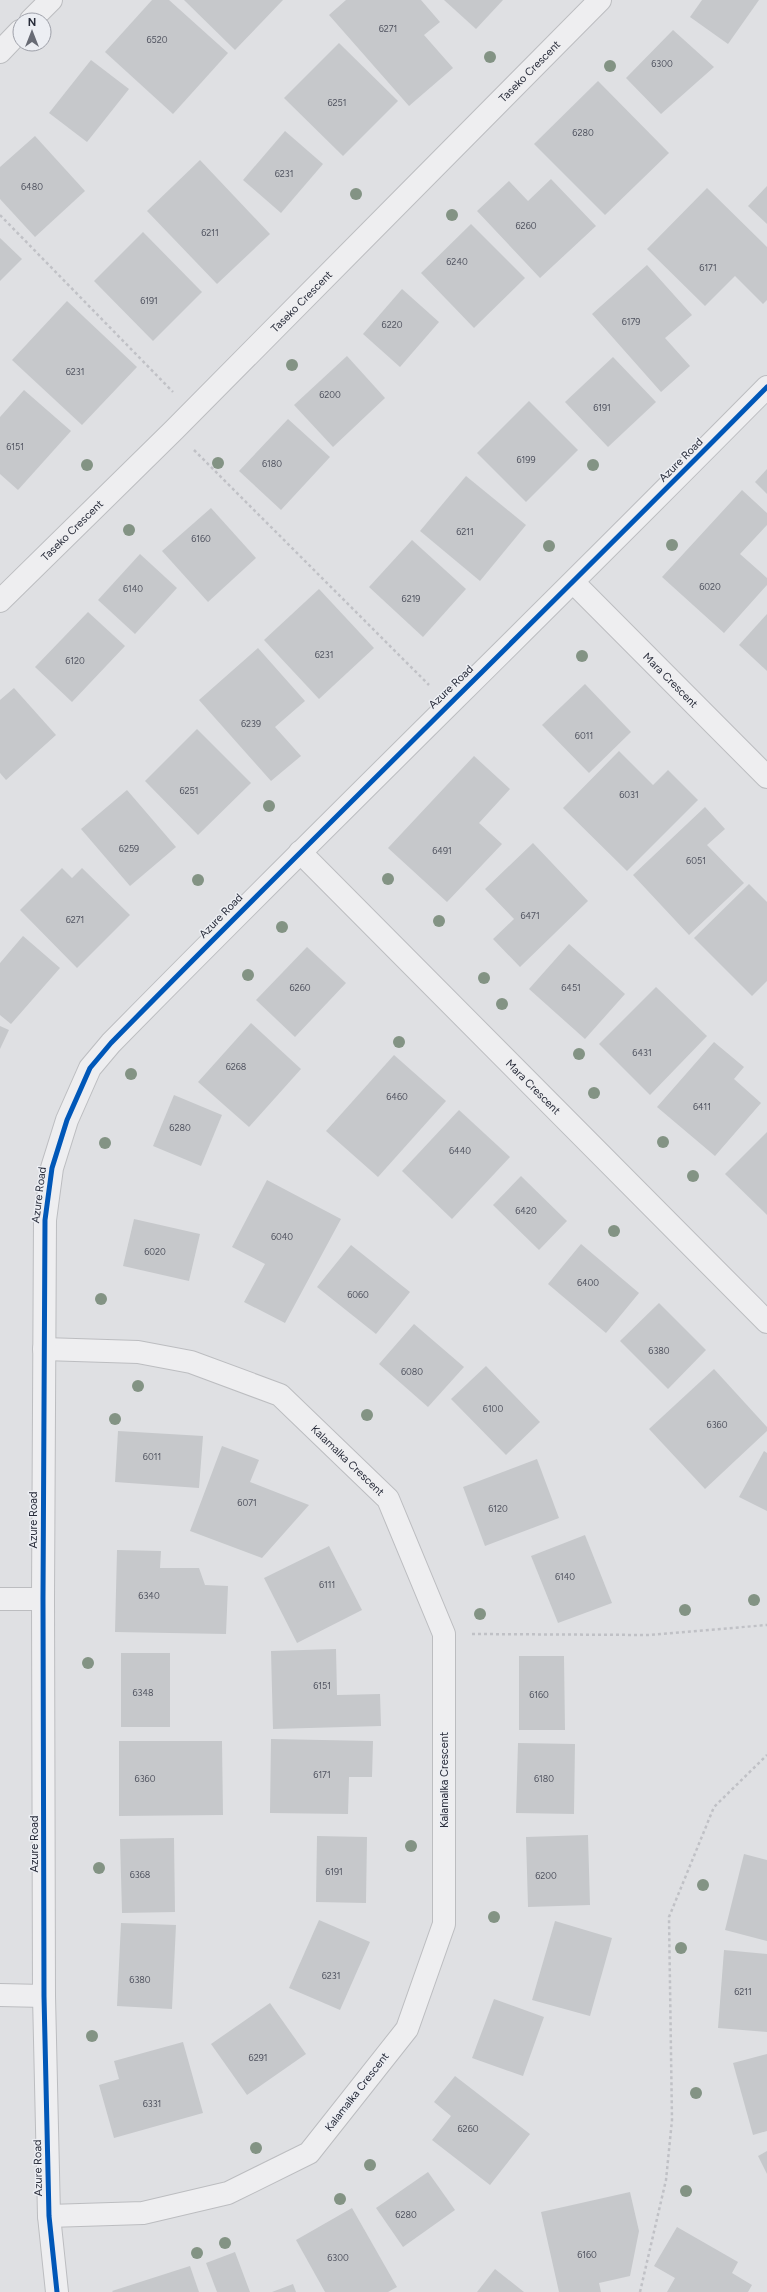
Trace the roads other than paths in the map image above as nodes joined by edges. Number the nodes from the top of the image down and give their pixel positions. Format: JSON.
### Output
{"nodes":[{"id":1,"x":600,"y":0,"type":"edge"},
{"id":2,"x":12,"y":40,"type":"edge"},
{"id":3,"x":0,"y":52,"type":"edge"},
{"id":4,"x":767,"y":387,"type":"edge"},
{"id":5,"x":574,"y":583,"type":"junction"},
{"id":6,"x":0,"y":600,"type":"edge"},
{"id":7,"x":767,"y":777,"type":"edge"},
{"id":8,"x":300,"y":852,"type":"junction"},
{"id":9,"x":767,"y":1322,"type":"edge"},
{"id":10,"x":44,"y":1349,"type":"junction"},
{"id":11,"x":0,"y":1599,"type":"edge"},
{"id":12,"x":43,"y":1599,"type":"junction"},
{"id":13,"x":0,"y":1996,"type":"edge"},
{"id":14,"x":44,"y":1996,"type":"junction"},
{"id":15,"x":49,"y":2216,"type":"junction"},
{"id":16,"x":57,"y":2292,"type":"edge"}],
"edges":[{"from":1,"to":6,"type":"street","name":"Taseko Crescent"},
{"from":2,"to":3,"type":"street"},
{"from":4,"to":5,"type":"street","name":"Azure Road"},
{"from":5,"to":7,"type":"street","name":"Mara Crescent"},
{"from":5,"to":8,"type":"street","name":"Azure Road"},
{"from":8,"to":9,"type":"street","name":"Mara Crescent"},
{"from":8,"to":10,"type":"street","name":"Azure Road"},
{"from":10,"to":12,"type":"street","name":"Azure Road"},
{"from":10,"to":15,"type":"street","name":"Kalamalka Crescent"},
{"from":11,"to":12,"type":"street"},
{"from":12,"to":14,"type":"street","name":"Azure Road"},
{"from":13,"to":14,"type":"street"},
{"from":14,"to":15,"type":"street","name":"Azure Road"},
{"from":15,"to":16,"type":"street","name":"Azure Road"}]}
